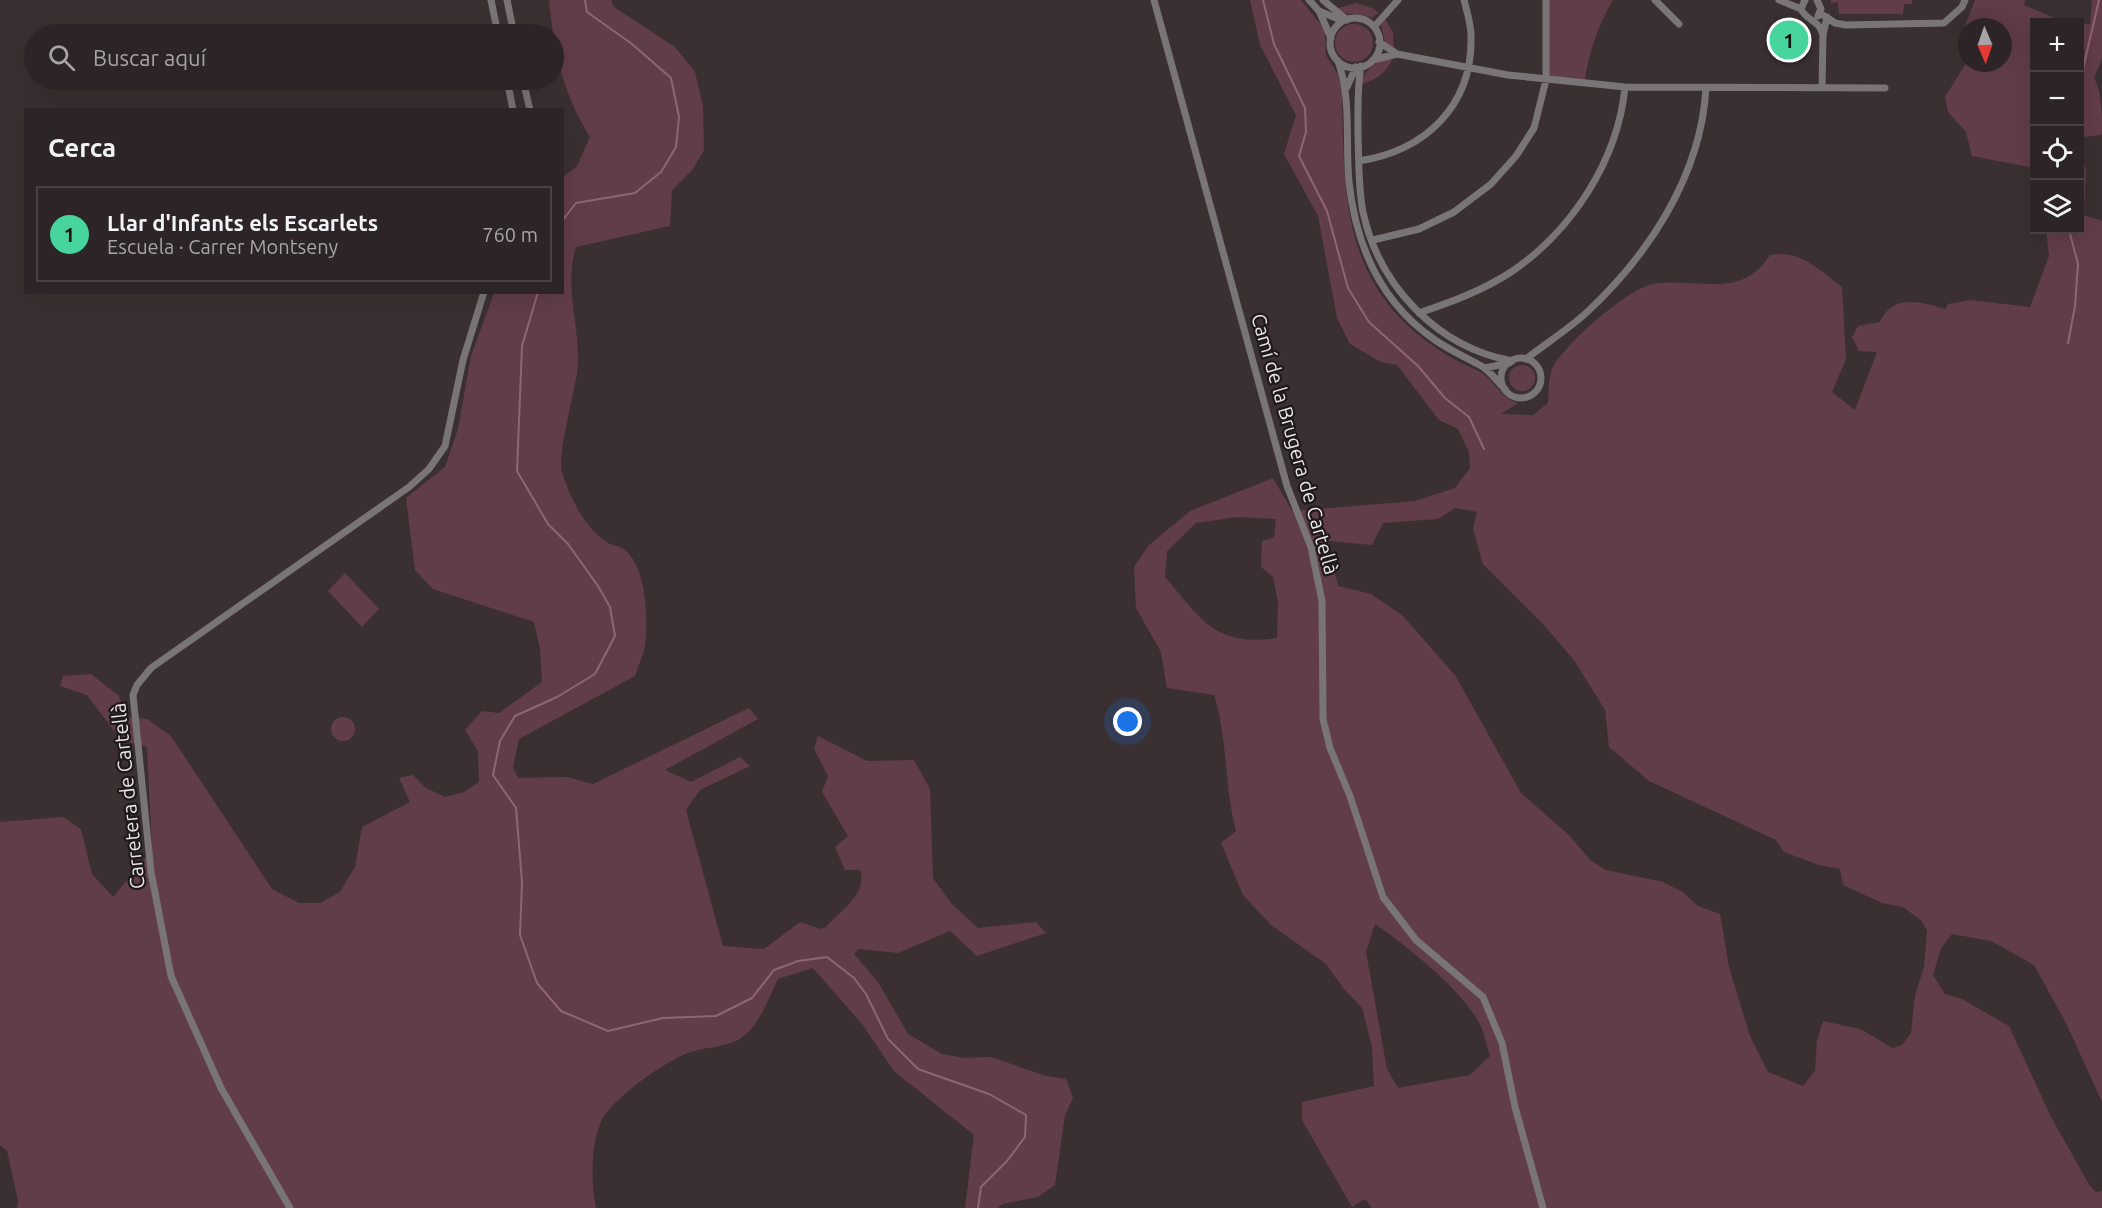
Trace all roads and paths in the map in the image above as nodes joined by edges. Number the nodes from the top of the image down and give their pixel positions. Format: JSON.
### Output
{"nodes":[{"id":1,"x":491,"y":0,"type":"edge"},
{"id":2,"x":507,"y":0,"type":"edge"},
{"id":3,"x":1154,"y":0,"type":"edge"},
{"id":4,"x":1309,"y":0,"type":"edge"},
{"id":5,"x":1323,"y":0,"type":"edge"},
{"id":6,"x":1398,"y":0,"type":"edge"},
{"id":7,"x":1464,"y":0,"type":"edge"},
{"id":8,"x":1546,"y":0,"type":"edge"},
{"id":9,"x":1655,"y":0,"type":"edge"},
{"id":10,"x":1779,"y":0,"type":"edge"},
{"id":11,"x":1805,"y":0,"type":"edge"},
{"id":12,"x":1817,"y":0,"type":"edge"},
{"id":13,"x":1965,"y":0,"type":"edge"},
{"id":14,"x":1801,"y":9,"type":"junction"},
{"id":15,"x":1319,"y":11,"type":"junction"},
{"id":16,"x":1824,"y":15,"type":"junction"},
{"id":17,"x":1812,"y":18,"type":"junction"},
{"id":18,"x":1345,"y":20,"type":"junction"},
{"id":19,"x":496,"y":24,"type":"edge"},
{"id":20,"x":512,"y":24,"type":"edge"},
{"id":21,"x":1678,"y":24,"type":"dead end"},
{"id":22,"x":1374,"y":27,"type":"junction"},
{"id":23,"x":1823,"y":35,"type":"junction"},
{"id":24,"x":1331,"y":38,"type":"junction"},
{"id":25,"x":1379,"y":42,"type":"junction"},
{"id":26,"x":1397,"y":54,"type":"junction"},
{"id":27,"x":1372,"y":60,"type":"junction"},
{"id":28,"x":1338,"y":61,"type":"junction"},
{"id":29,"x":1358,"y":67,"type":"junction"},
{"id":30,"x":1468,"y":69,"type":"junction"},
{"id":31,"x":1546,"y":80,"type":"junction"},
{"id":32,"x":1625,"y":87,"type":"junction"},
{"id":33,"x":1347,"y":88,"type":"junction"},
{"id":34,"x":1706,"y":88,"type":"junction"},
{"id":35,"x":1822,"y":88,"type":"junction"},
{"id":36,"x":1885,"y":88,"type":"dead end"},
{"id":37,"x":509,"y":90,"type":"edge"},
{"id":38,"x":526,"y":90,"type":"edge"},
{"id":39,"x":513,"y":108,"type":"edge"},
{"id":40,"x":530,"y":108,"type":"edge"},
{"id":41,"x":1359,"y":161,"type":"junction"},
{"id":42,"x":1373,"y":240,"type":"junction"},
{"id":43,"x":483,"y":294,"type":"edge"},
{"id":44,"x":1419,"y":313,"type":"junction"},
{"id":45,"x":1526,"y":359,"type":"junction"},
{"id":46,"x":1510,"y":362,"type":"junction"},
{"id":47,"x":1485,"y":368,"type":"junction"},
{"id":48,"x":1505,"y":389,"type":"junction"},
{"id":49,"x":290,"y":1208,"type":"edge"},
{"id":50,"x":1543,"y":1208,"type":"edge"}],
"edges":[{"from":1,"to":19,"type":"street"},
{"from":2,"to":20,"type":"street"},
{"from":3,"to":50,"type":"street","name":"Camí de la Brugera de Cartellà"},
{"from":4,"to":15,"type":"street"},
{"from":5,"to":18,"type":"street"},
{"from":6,"to":22,"type":"street"},
{"from":7,"to":30,"type":"street"},
{"from":8,"to":31,"type":"street"},
{"from":9,"to":21,"type":"street"},
{"from":10,"to":14,"type":"street"},
{"from":11,"to":14,"type":"street"},
{"from":12,"to":16,"type":"street"},
{"from":13,"to":16,"type":"street"},
{"from":14,"to":17,"type":"street"},
{"from":15,"to":18,"type":"street"},
{"from":15,"to":24,"type":"street"},
{"from":16,"to":17,"type":"street"},
{"from":16,"to":23,"type":"street"},
{"from":17,"to":23,"type":"street"},
{"from":18,"to":22,"type":"street"},
{"from":18,"to":24,"type":"street"},
{"from":22,"to":25,"type":"street"},
{"from":23,"to":35,"type":"street"},
{"from":24,"to":28,"type":"street"},
{"from":25,"to":26,"type":"street"},
{"from":25,"to":27,"type":"street"},
{"from":26,"to":27,"type":"street"},
{"from":26,"to":30,"type":"street"},
{"from":27,"to":29,"type":"street"},
{"from":28,"to":29,"type":"street"},
{"from":28,"to":33,"type":"street"},
{"from":29,"to":33,"type":"street"},
{"from":29,"to":41,"type":"street"},
{"from":30,"to":31,"type":"street"},
{"from":30,"to":41,"type":"street"},
{"from":31,"to":32,"type":"street"},
{"from":31,"to":42,"type":"street"},
{"from":32,"to":34,"type":"street"},
{"from":32,"to":44,"type":"street"},
{"from":33,"to":47,"type":"street"},
{"from":34,"to":35,"type":"street"},
{"from":34,"to":45,"type":"street"},
{"from":35,"to":36,"type":"street"},
{"from":37,"to":39,"type":"street"},
{"from":38,"to":40,"type":"street"},
{"from":41,"to":42,"type":"street"},
{"from":42,"to":44,"type":"street"},
{"from":43,"to":49,"type":"street","name":"Carretera de Cartellà"},
{"from":44,"to":46,"type":"street"},
{"from":45,"to":46,"type":"street"},
{"from":45,"to":48,"type":"street"},
{"from":46,"to":47,"type":"street"},
{"from":46,"to":48,"type":"street"},
{"from":47,"to":48,"type":"street"}]}
